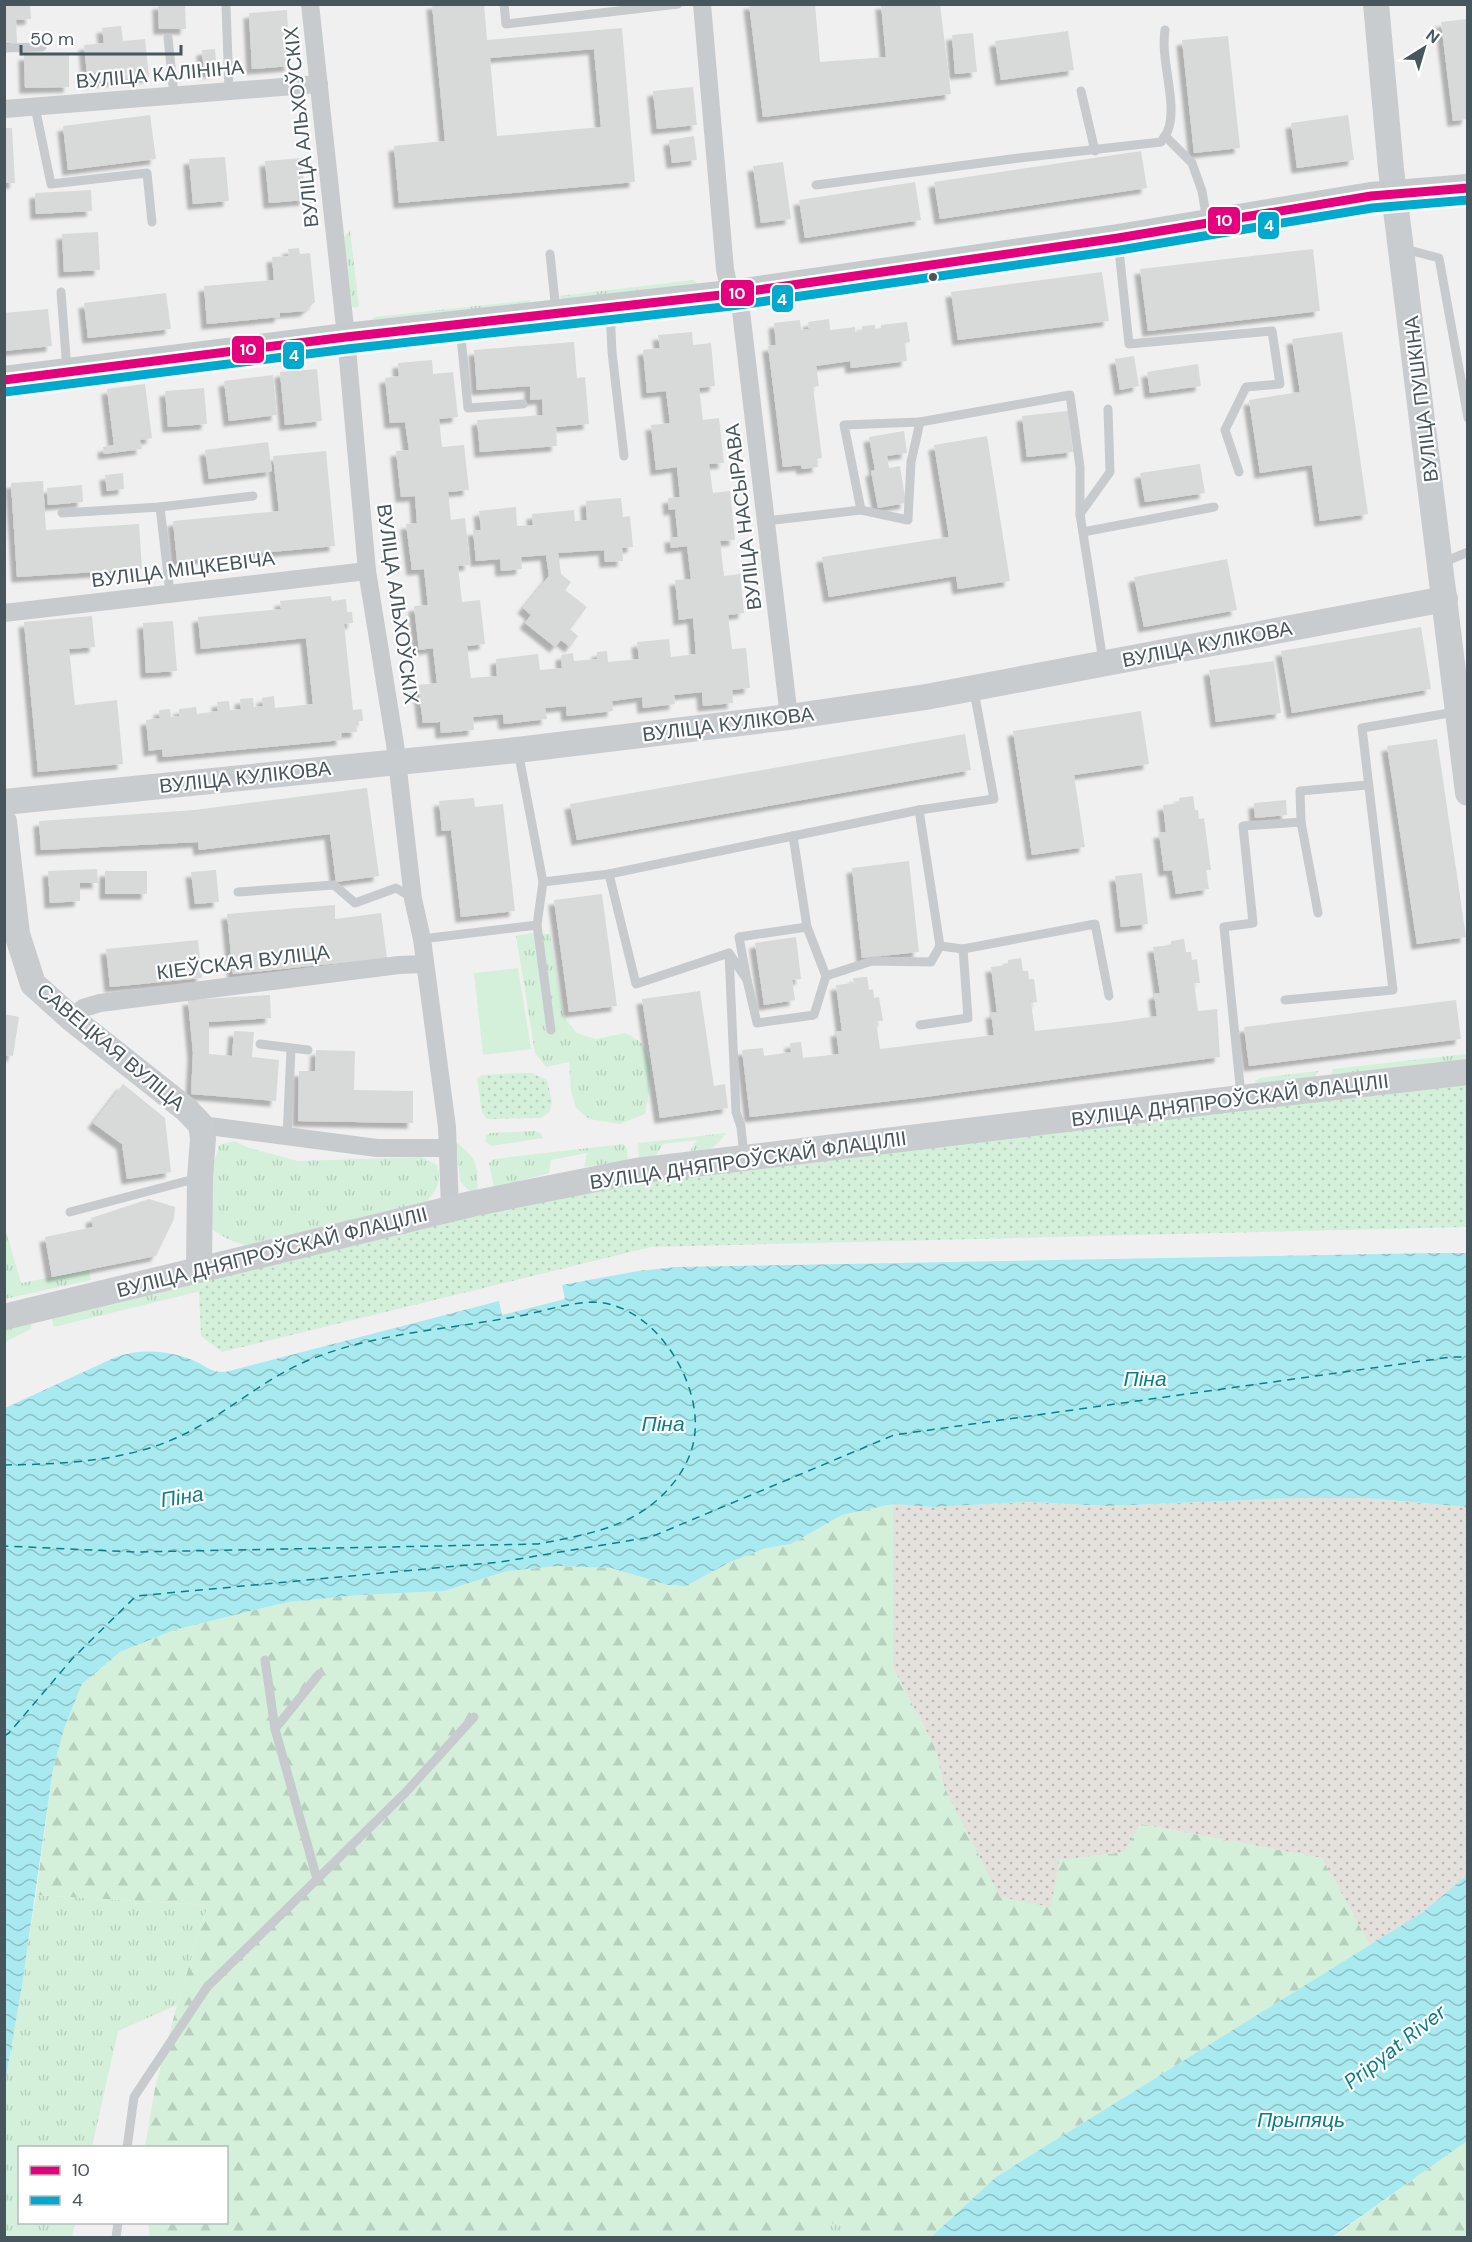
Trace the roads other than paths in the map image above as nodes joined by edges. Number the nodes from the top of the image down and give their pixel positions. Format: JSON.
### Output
{"nodes":[{"id":1,"x":226,"y":4,"type":"edge"},
{"id":2,"x":310,"y":4,"type":"edge"},
{"id":3,"x":504,"y":4,"type":"edge"},
{"id":4,"x":678,"y":4,"type":"edge"},
{"id":5,"x":702,"y":4,"type":"edge"},
{"id":6,"x":1376,"y":4,"type":"edge"},
{"id":7,"x":1165,"y":30,"type":"dead end"},
{"id":8,"x":168,"y":38,"type":"dead end"},
{"id":9,"x":42,"y":47,"type":"dead end"},
{"id":10,"x":4,"y":48,"type":"edge"},
{"id":11,"x":319,"y":84,"type":"junction"},
{"id":12,"x":229,"y":91,"type":"junction"},
{"id":13,"x":1081,"y":91,"type":"dead end"},
{"id":14,"x":174,"y":95,"type":"junction"},
{"id":15,"x":5,"y":107,"type":"edge"},
{"id":16,"x":35,"y":107,"type":"junction"},
{"id":17,"x":1165,"y":136,"type":"junction"},
{"id":18,"x":1095,"y":151,"type":"junction"},
{"id":19,"x":816,"y":184,"type":"dead end"},
{"id":20,"x":1467,"y":188,"type":"edge"},
{"id":21,"x":1394,"y":192,"type":"junction"},
{"id":22,"x":152,"y":222,"type":"dead end"},
{"id":23,"x":1208,"y":223,"type":"junction"},
{"id":24,"x":1118,"y":238,"type":"junction"},
{"id":25,"x":1402,"y":248,"type":"junction"},
{"id":26,"x":550,"y":254,"type":"dead end"},
{"id":27,"x":61,"y":292,"type":"dead end"},
{"id":28,"x":735,"y":303,"type":"junction"},
{"id":29,"x":610,"y":308,"type":"junction"},
{"id":30,"x":556,"y":314,"type":"junction"},
{"id":31,"x":460,"y":324,"type":"junction"},
{"id":32,"x":346,"y":337,"type":"junction"},
{"id":33,"x":67,"y":372,"type":"junction"},
{"id":34,"x":4,"y":380,"type":"edge"},
{"id":35,"x":523,"y":404,"type":"dead end"},
{"id":36,"x":1108,"y":409,"type":"dead end"},
{"id":37,"x":1467,"y":418,"type":"edge"},
{"id":38,"x":920,"y":422,"type":"junction"},
{"id":39,"x":624,"y":456,"type":"dead end"},
{"id":40,"x":1239,"y":472,"type":"dead end"},
{"id":41,"x":254,"y":496,"type":"dead end"},
{"id":42,"x":160,"y":507,"type":"junction"},
{"id":43,"x":1214,"y":507,"type":"dead end"},
{"id":44,"x":861,"y":510,"type":"junction"},
{"id":45,"x":62,"y":513,"type":"dead end"},
{"id":46,"x":1080,"y":514,"type":"junction"},
{"id":47,"x":766,"y":521,"type":"junction"},
{"id":48,"x":1083,"y":532,"type":"junction"},
{"id":49,"x":1467,"y":552,"type":"edge"},
{"id":50,"x":1441,"y":564,"type":"junction"},
{"id":51,"x":367,"y":571,"type":"junction"},
{"id":52,"x":170,"y":593,"type":"junction"},
{"id":53,"x":1445,"y":599,"type":"junction"},
{"id":54,"x":4,"y":614,"type":"edge"},
{"id":55,"x":1103,"y":663,"type":"junction"},
{"id":56,"x":973,"y":688,"type":"junction"},
{"id":57,"x":1457,"y":711,"type":"junction"},
{"id":58,"x":789,"y":717,"type":"junction"},
{"id":59,"x":517,"y":750,"type":"junction"},
{"id":60,"x":396,"y":762,"type":"junction"},
{"id":61,"x":1368,"y":785,"type":"junction"},
{"id":62,"x":1467,"y":793,"type":"edge"},
{"id":63,"x":4,"y":802,"type":"edge"},
{"id":64,"x":920,"y":810,"type":"junction"},
{"id":65,"x":4,"y":822,"type":"edge"},
{"id":66,"x":1301,"y":822,"type":"junction"},
{"id":67,"x":793,"y":836,"type":"junction"},
{"id":68,"x":609,"y":874,"type":"junction"},
{"id":69,"x":543,"y":882,"type":"junction"},
{"id":70,"x":238,"y":892,"type":"dead end"},
{"id":71,"x":413,"y":899,"type":"junction"},
{"id":72,"x":1318,"y":914,"type":"dead end"},
{"id":73,"x":537,"y":925,"type":"junction"},
{"id":74,"x":807,"y":927,"type":"junction"},
{"id":75,"x":422,"y":939,"type":"junction"},
{"id":76,"x":940,"y":945,"type":"junction"},
{"id":77,"x":963,"y":949,"type":"junction"},
{"id":78,"x":729,"y":953,"type":"junction"},
{"id":79,"x":425,"y":964,"type":"junction"},
{"id":80,"x":826,"y":976,"type":"junction"},
{"id":81,"x":747,"y":980,"type":"junction"},
{"id":82,"x":1109,"y":996,"type":"dead end"},
{"id":83,"x":1285,"y":1000,"type":"dead end"},
{"id":84,"x":72,"y":1019,"type":"junction"},
{"id":85,"x":920,"y":1025,"type":"dead end"},
{"id":86,"x":551,"y":1030,"type":"dead end"},
{"id":87,"x":260,"y":1044,"type":"dead end"},
{"id":88,"x":291,"y":1049,"type":"junction"},
{"id":89,"x":308,"y":1050,"type":"dead end"},
{"id":90,"x":1467,"y":1072,"type":"edge"},
{"id":91,"x":1241,"y":1098,"type":"junction"},
{"id":92,"x":201,"y":1125,"type":"junction"},
{"id":93,"x":287,"y":1137,"type":"junction"},
{"id":94,"x":448,"y":1148,"type":"junction"},
{"id":95,"x":744,"y":1158,"type":"junction"},
{"id":96,"x":200,"y":1177,"type":"junction"},
{"id":97,"x":450,"y":1209,"type":"junction"},
{"id":98,"x":70,"y":1212,"type":"dead end"},
{"id":99,"x":200,"y":1269,"type":"junction"},
{"id":100,"x":4,"y":1317,"type":"edge"},
{"id":101,"x":265,"y":1660,"type":"dead end"},
{"id":102,"x":319,"y":1674,"type":"dead end"},
{"id":103,"x":474,"y":1717,"type":"dead end"},
{"id":104,"x":275,"y":1729,"type":"junction"},
{"id":105,"x":317,"y":1879,"type":"junction"},
{"id":106,"x":128,"y":2146,"type":"edge"}],
"edges":[{"from":1,"to":12,"type":"lane"},
{"from":2,"to":11,"type":"street","name":"ВУЛІЦА АЛЬХОЎСКІХ"},
{"from":3,"to":4,"type":"lane"},
{"from":5,"to":28,"type":"street","name":"ВУЛІЦА НАСЫРАВА"},
{"from":6,"to":21,"type":"street","name":"ВУЛІЦА ПУШКІНА"},
{"from":7,"to":17,"type":"lane"},
{"from":8,"to":14,"type":"lane"},
{"from":9,"to":10,"type":"lane"},
{"from":11,"to":12,"type":"street","name":"ВУЛІЦА КАЛІНІНА"},
{"from":11,"to":32,"type":"street","name":"ВУЛІЦА АЛЬХОЎСКІХ"},
{"from":12,"to":14,"type":"street","name":"ВУЛІЦА КАЛІНІНА"},
{"from":13,"to":18,"type":"lane"},
{"from":14,"to":16,"type":"street","name":"ВУЛІЦА КАЛІНІНА"},
{"from":15,"to":16,"type":"street","name":"ВУЛІЦА КАЛІНІНА"},
{"from":16,"to":22,"type":"lane"},
{"from":17,"to":18,"type":"lane"},
{"from":17,"to":23,"type":"lane"},
{"from":18,"to":19,"type":"lane"},
{"from":20,"to":21,"type":"main road"},
{"from":21,"to":23,"type":"main road"},
{"from":21,"to":25,"type":"street","name":"ВУЛІЦА ПУШКІНА"},
{"from":23,"to":24,"type":"main road"},
{"from":24,"to":28,"type":"main road"},
{"from":24,"to":40,"type":"lane"},
{"from":25,"to":37,"type":"lane"},
{"from":25,"to":50,"type":"street","name":"ВУЛІЦА ПУШКІНА"},
{"from":26,"to":30,"type":"lane"},
{"from":27,"to":33,"type":"lane"},
{"from":28,"to":29,"type":"main road"},
{"from":28,"to":47,"type":"street","name":"ВУЛІЦА НАСЫРАВА"},
{"from":29,"to":30,"type":"main road"},
{"from":29,"to":39,"type":"lane"},
{"from":30,"to":31,"type":"main road"},
{"from":31,"to":32,"type":"main road"},
{"from":31,"to":35,"type":"lane"},
{"from":32,"to":33,"type":"main road"},
{"from":32,"to":51,"type":"street","name":"ВУЛІЦА АЛЬХОЎСКІХ"},
{"from":33,"to":34,"type":"main road"},
{"from":36,"to":46,"type":"lane"},
{"from":38,"to":44,"type":"lane"},
{"from":38,"to":44,"type":"lane"},
{"from":38,"to":46,"type":"lane"},
{"from":41,"to":42,"type":"lane"},
{"from":42,"to":45,"type":"lane"},
{"from":42,"to":52,"type":"lane"},
{"from":43,"to":48,"type":"lane"},
{"from":44,"to":47,"type":"lane"},
{"from":46,"to":48,"type":"lane"},
{"from":47,"to":58,"type":"street","name":"ВУЛІЦА НАСЫРАВА"},
{"from":48,"to":55,"type":"lane"},
{"from":49,"to":50,"type":"lane"},
{"from":50,"to":53,"type":"street","name":"ВУЛІЦА ПУШКІНА"},
{"from":51,"to":52,"type":"street","name":"ВУЛІЦА МІЦКЕВІЧА"},
{"from":51,"to":60,"type":"street","name":"ВУЛІЦА АЛЬХОЎСКІХ"},
{"from":52,"to":54,"type":"street","name":"ВУЛІЦА МІЦКЕВІЧА"},
{"from":53,"to":55,"type":"street","name":"ВУЛІЦА КУЛІКОВА"},
{"from":53,"to":57,"type":"street","name":"ВУЛІЦА ПУШКІНА"},
{"from":55,"to":56,"type":"street","name":"ВУЛІЦА КУЛІКОВА"},
{"from":56,"to":58,"type":"street","name":"ВУЛІЦА КУЛІКОВА"},
{"from":56,"to":64,"type":"lane"},
{"from":57,"to":61,"type":"lane"},
{"from":57,"to":62,"type":"street","name":"ВУЛІЦА ПУШКІНА"},
{"from":58,"to":59,"type":"street","name":"ВУЛІЦА КУЛІКОВА"},
{"from":59,"to":60,"type":"street","name":"ВУЛІЦА КУЛІКОВА"},
{"from":59,"to":69,"type":"lane"},
{"from":60,"to":63,"type":"street","name":"ВУЛІЦА КУЛІКОВА"},
{"from":60,"to":71,"type":"street","name":"ВУЛІЦА АЛЬХОЎСКІХ"},
{"from":61,"to":66,"type":"lane"},
{"from":61,"to":83,"type":"lane"},
{"from":64,"to":67,"type":"lane"},
{"from":64,"to":76,"type":"lane"},
{"from":65,"to":84,"type":"street","name":"САВЕЦКАЯ ВУЛІЦА"},
{"from":66,"to":72,"type":"lane"},
{"from":66,"to":91,"type":"lane"},
{"from":67,"to":68,"type":"lane"},
{"from":67,"to":74,"type":"lane"},
{"from":68,"to":69,"type":"lane"},
{"from":68,"to":78,"type":"lane"},
{"from":69,"to":73,"type":"lane"},
{"from":70,"to":71,"type":"lane"},
{"from":71,"to":75,"type":"street","name":"ВУЛІЦА АЛЬХОЎСКІХ"},
{"from":73,"to":75,"type":"lane"},
{"from":73,"to":86,"type":"lane"},
{"from":74,"to":80,"type":"lane"},
{"from":74,"to":81,"type":"lane"},
{"from":75,"to":79,"type":"street","name":"ВУЛІЦА АЛЬХОЎСКІХ"},
{"from":76,"to":77,"type":"lane"},
{"from":76,"to":80,"type":"lane"},
{"from":77,"to":82,"type":"lane"},
{"from":77,"to":85,"type":"lane"},
{"from":78,"to":81,"type":"lane"},
{"from":78,"to":95,"type":"lane"},
{"from":79,"to":84,"type":"street","name":"КІЕЎСКАЯ ВУЛІЦА"},
{"from":79,"to":94,"type":"street","name":"ВУЛІЦА АЛЬХОЎСКІХ"},
{"from":80,"to":81,"type":"lane"},
{"from":84,"to":92,"type":"street","name":"САВЕЦКАЯ ВУЛІЦА"},
{"from":87,"to":88,"type":"lane"},
{"from":88,"to":89,"type":"lane"},
{"from":88,"to":93,"type":"lane"},
{"from":90,"to":91,"type":"street","name":"ВУЛІЦА ДНЯПРОЎСКАЙ ФЛАЦІЛІІ"},
{"from":91,"to":95,"type":"street","name":"ВУЛІЦА ДНЯПРОЎСКАЙ ФЛАЦІЛІІ"},
{"from":92,"to":93,"type":"street"},
{"from":92,"to":96,"type":"street","name":"САВЕЦКАЯ ВУЛІЦА"},
{"from":93,"to":94,"type":"street"},
{"from":94,"to":97,"type":"street","name":"ВУЛІЦА АЛЬХОЎСКІХ"},
{"from":95,"to":97,"type":"street","name":"ВУЛІЦА ДНЯПРОЎСКАЙ ФЛАЦІЛІІ"},
{"from":96,"to":98,"type":"lane"},
{"from":96,"to":99,"type":"street","name":"САВЕЦКАЯ ВУЛІЦА"},
{"from":97,"to":99,"type":"street","name":"ВУЛІЦА ДНЯПРОЎСКАЙ ФЛАЦІЛІІ"},
{"from":99,"to":100,"type":"street","name":"ВУЛІЦА ДНЯПРОЎСКАЙ ФЛАЦІЛІІ"},
{"from":101,"to":104,"type":"lane"},
{"from":102,"to":104,"type":"lane"},
{"from":103,"to":105,"type":"lane"},
{"from":104,"to":105,"type":"lane"},
{"from":105,"to":106,"type":"lane"}]}
